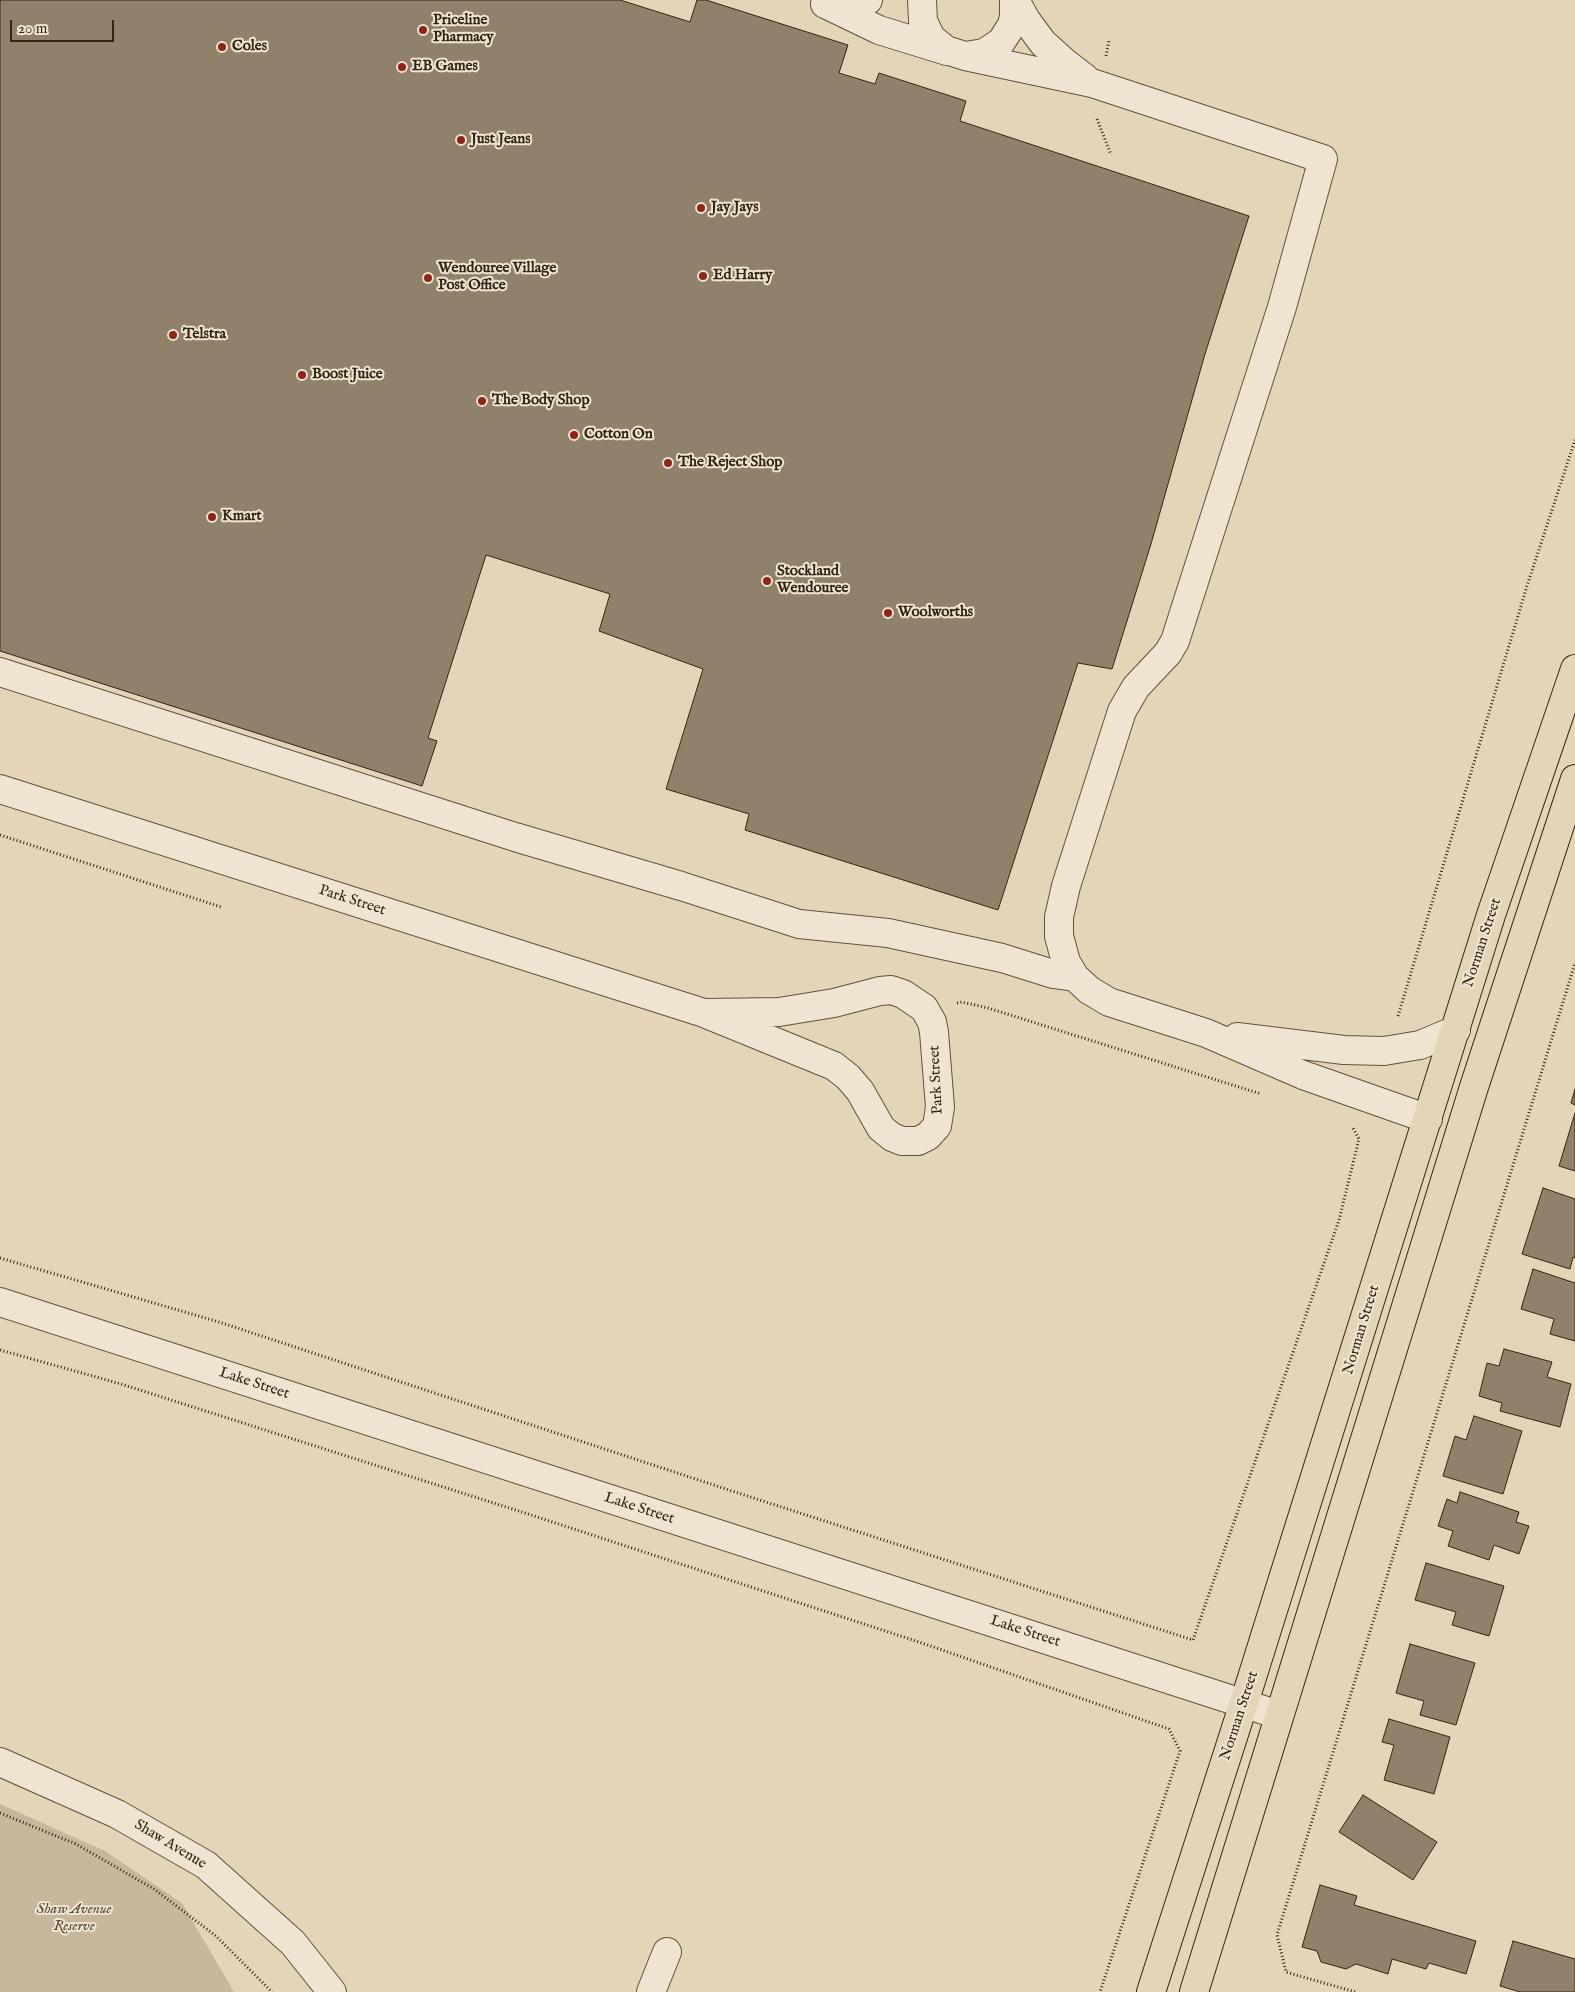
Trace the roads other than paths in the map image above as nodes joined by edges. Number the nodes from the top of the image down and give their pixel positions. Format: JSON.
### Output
{"nodes":[{"id":1,"x":868,"y":0,"type":"edge"},
{"id":2,"x":922,"y":0,"type":"edge"},
{"id":3,"x":1014,"y":0,"type":"edge"},
{"id":4,"x":818,"y":2,"type":"edge"},
{"id":5,"x":961,"y":55,"type":"junction"},
{"id":6,"x":1098,"y":84,"type":"junction"},
{"id":7,"x":1575,"y":669,"type":"edge"},
{"id":8,"x":0,"y":672,"type":"edge"},
{"id":9,"x":1575,"y":778,"type":"edge"},
{"id":10,"x":0,"y":789,"type":"edge"},
{"id":11,"x":1075,"y":977,"type":"junction"},
{"id":12,"x":704,"y":1013,"type":"junction"},
{"id":13,"x":1456,"y":1030,"type":"junction"},
{"id":14,"x":1206,"y":1033,"type":"junction"},
{"id":15,"x":1474,"y":1087,"type":"junction"},
{"id":16,"x":1428,"y":1119,"type":"junction"},
{"id":17,"x":0,"y":1302,"type":"edge"},
{"id":18,"x":1244,"y":1703,"type":"junction"},
{"id":19,"x":1279,"y":1715,"type":"junction"},
{"id":20,"x":0,"y":1762,"type":"edge"},
{"id":21,"x":667,"y":1952,"type":"dead end"},
{"id":22,"x":1156,"y":1991,"type":"edge"},
{"id":23,"x":332,"y":1992,"type":"edge"},
{"id":24,"x":650,"y":1992,"type":"edge"},
{"id":25,"x":1194,"y":1992,"type":"edge"}],
"edges":[{"from":1,"to":4,"type":"street"},
{"from":2,"to":5,"type":"street"},
{"from":3,"to":5,"type":"street"},
{"from":3,"to":6,"type":"street"},
{"from":4,"to":5,"type":"street"},
{"from":5,"to":6,"type":"street"},
{"from":6,"to":11,"type":"street"},
{"from":7,"to":13,"type":"main road","name":"Norman Street"},
{"from":8,"to":11,"type":"street"},
{"from":9,"to":15,"type":"main road"},
{"from":10,"to":12,"type":"street","name":"Park Street"},
{"from":11,"to":14,"type":"street"},
{"from":12,"to":12,"type":"street","name":"Park Street"},
{"from":13,"to":14,"type":"street"},
{"from":13,"to":16,"type":"main road","name":"Norman Street"},
{"from":14,"to":16,"type":"street"},
{"from":15,"to":16,"type":"main road"},
{"from":15,"to":19,"type":"main road"},
{"from":16,"to":18,"type":"main road","name":"Norman Street"},
{"from":17,"to":18,"type":"street","name":"Lake Street"},
{"from":18,"to":19,"type":"street","name":"Lake Street"},
{"from":18,"to":22,"type":"main road","name":"Norman Street"},
{"from":19,"to":25,"type":"main road"},
{"from":20,"to":23,"type":"street","name":"Shaw Avenue"},
{"from":21,"to":24,"type":"street"}]}
